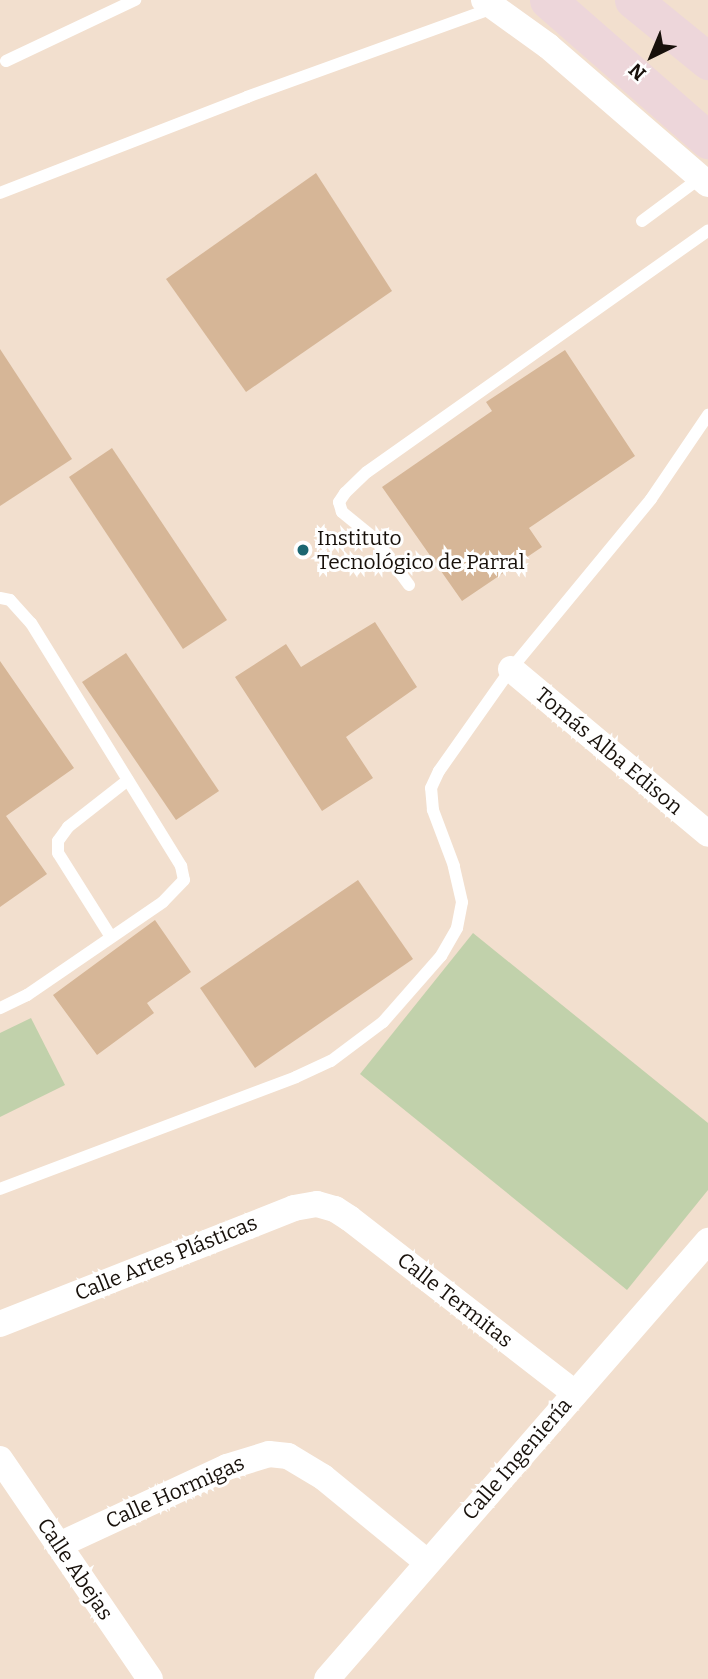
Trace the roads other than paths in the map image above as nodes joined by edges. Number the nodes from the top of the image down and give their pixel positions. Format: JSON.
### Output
{"nodes":[{"id":1,"x":135,"y":0,"type":"edge"},
{"id":2,"x":548,"y":0,"type":"edge"},
{"id":3,"x":633,"y":0,"type":"edge"},
{"id":4,"x":489,"y":4,"type":"edge"},
{"id":5,"x":6,"y":61,"type":"dead end"},
{"id":6,"x":708,"y":61,"type":"edge"},
{"id":7,"x":708,"y":140,"type":"edge"},
{"id":8,"x":704,"y":181,"type":"edge"},
{"id":9,"x":0,"y":193,"type":"edge"},
{"id":10,"x":642,"y":221,"type":"dead end"},
{"id":11,"x":708,"y":231,"type":"edge"},
{"id":12,"x":708,"y":415,"type":"edge"},
{"id":13,"x":409,"y":585,"type":"dead end"},
{"id":14,"x":0,"y":598,"type":"edge"},
{"id":15,"x":511,"y":669,"type":"junction"},
{"id":16,"x":128,"y":780,"type":"junction"},
{"id":17,"x":708,"y":834,"type":"edge"},
{"id":18,"x":111,"y":937,"type":"junction"},
{"id":19,"x":0,"y":1008,"type":"edge"},
{"id":20,"x":0,"y":1189,"type":"edge"},
{"id":21,"x":335,"y":1209,"type":"joint"},
{"id":22,"x":708,"y":1241,"type":"edge"},
{"id":23,"x":0,"y":1324,"type":"edge"},
{"id":24,"x":575,"y":1393,"type":"junction"},
{"id":25,"x":0,"y":1459,"type":"edge"},
{"id":26,"x":58,"y":1545,"type":"junction"},
{"id":27,"x":427,"y":1562,"type":"junction"},
{"id":28,"x":150,"y":1679,"type":"edge"},
{"id":29,"x":327,"y":1679,"type":"edge"}],
"edges":[{"from":1,"to":5,"type":"lane"},
{"from":2,"to":7,"type":"main road"},
{"from":3,"to":6,"type":"main road"},
{"from":4,"to":8,"type":"street"},
{"from":4,"to":9,"type":"lane"},
{"from":8,"to":10,"type":"lane"},
{"from":11,"to":13,"type":"lane"},
{"from":12,"to":15,"type":"lane"},
{"from":14,"to":16,"type":"lane"},
{"from":15,"to":17,"type":"street","name":"Tomás Alba Edison"},
{"from":15,"to":20,"type":"lane"},
{"from":16,"to":18,"type":"lane"},
{"from":16,"to":18,"type":"lane"},
{"from":18,"to":19,"type":"lane"},
{"from":21,"to":23,"type":"street","name":"Calle Artes Plásticas"},
{"from":21,"to":24,"type":"street","name":"Calle Termitas"},
{"from":22,"to":24,"type":"street","name":"Calle Ingeniería"},
{"from":24,"to":27,"type":"street","name":"Calle Ingeniería"},
{"from":25,"to":26,"type":"street","name":"Calle Abejas"},
{"from":26,"to":27,"type":"street","name":"Calle Hormigas"},
{"from":26,"to":28,"type":"street","name":"Calle Abejas"},
{"from":27,"to":29,"type":"street","name":"Calle Ingeniería"}]}
